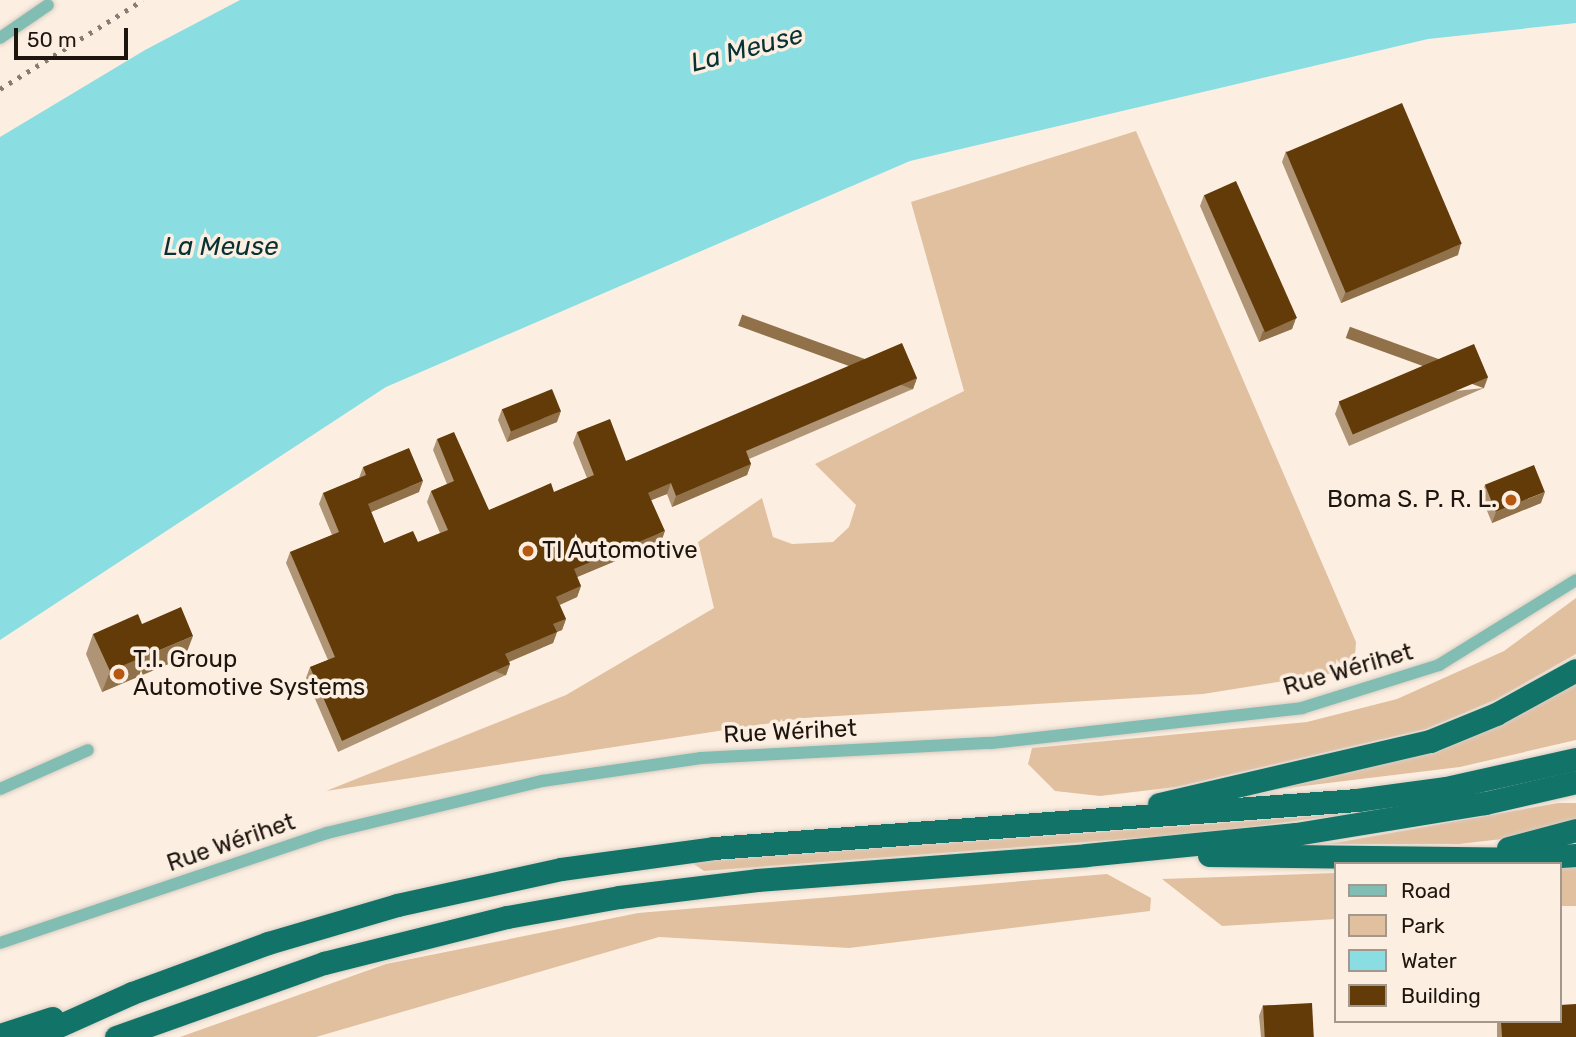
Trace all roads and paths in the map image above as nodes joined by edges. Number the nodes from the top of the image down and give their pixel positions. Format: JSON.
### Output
{"nodes":[{"id":1,"x":48,"y":5,"type":"dead end"},
{"id":2,"x":0,"y":38,"type":"edge"},
{"id":3,"x":1576,"y":580,"type":"edge"},
{"id":4,"x":1576,"y":670,"type":"edge"},
{"id":5,"x":88,"y":750,"type":"dead end"},
{"id":6,"x":1576,"y":759,"type":"edge"},
{"id":7,"x":1576,"y":782,"type":"edge"},
{"id":8,"x":0,"y":789,"type":"edge"},
{"id":9,"x":1095,"y":821,"type":"junction"},
{"id":10,"x":1576,"y":830,"type":"edge"},
{"id":11,"x":1133,"y":851,"type":"junction"},
{"id":12,"x":1576,"y":855,"type":"edge"},
{"id":13,"x":1463,"y":856,"type":"junction"},
{"id":14,"x":0,"y":943,"type":"edge"},
{"id":15,"x":90,"y":1011,"type":"junction"},
{"id":16,"x":0,"y":1035,"type":"edge"},
{"id":17,"x":34,"y":1037,"type":"edge"},
{"id":18,"x":116,"y":1037,"type":"edge"}],
"edges":[{"from":1,"to":2,"type":"street"},
{"from":3,"to":14,"type":"street","name":"Rue Wérihet"},
{"from":4,"to":9,"type":"highway"},
{"from":5,"to":8,"type":"street"},
{"from":6,"to":9,"type":"highway"},
{"from":7,"to":11,"type":"highway"},
{"from":9,"to":15,"type":"highway"},
{"from":10,"to":13,"type":"highway"},
{"from":11,"to":13,"type":"highway"},
{"from":11,"to":18,"type":"highway"},
{"from":12,"to":13,"type":"highway"},
{"from":15,"to":16,"type":"highway"},
{"from":15,"to":17,"type":"highway"}]}
